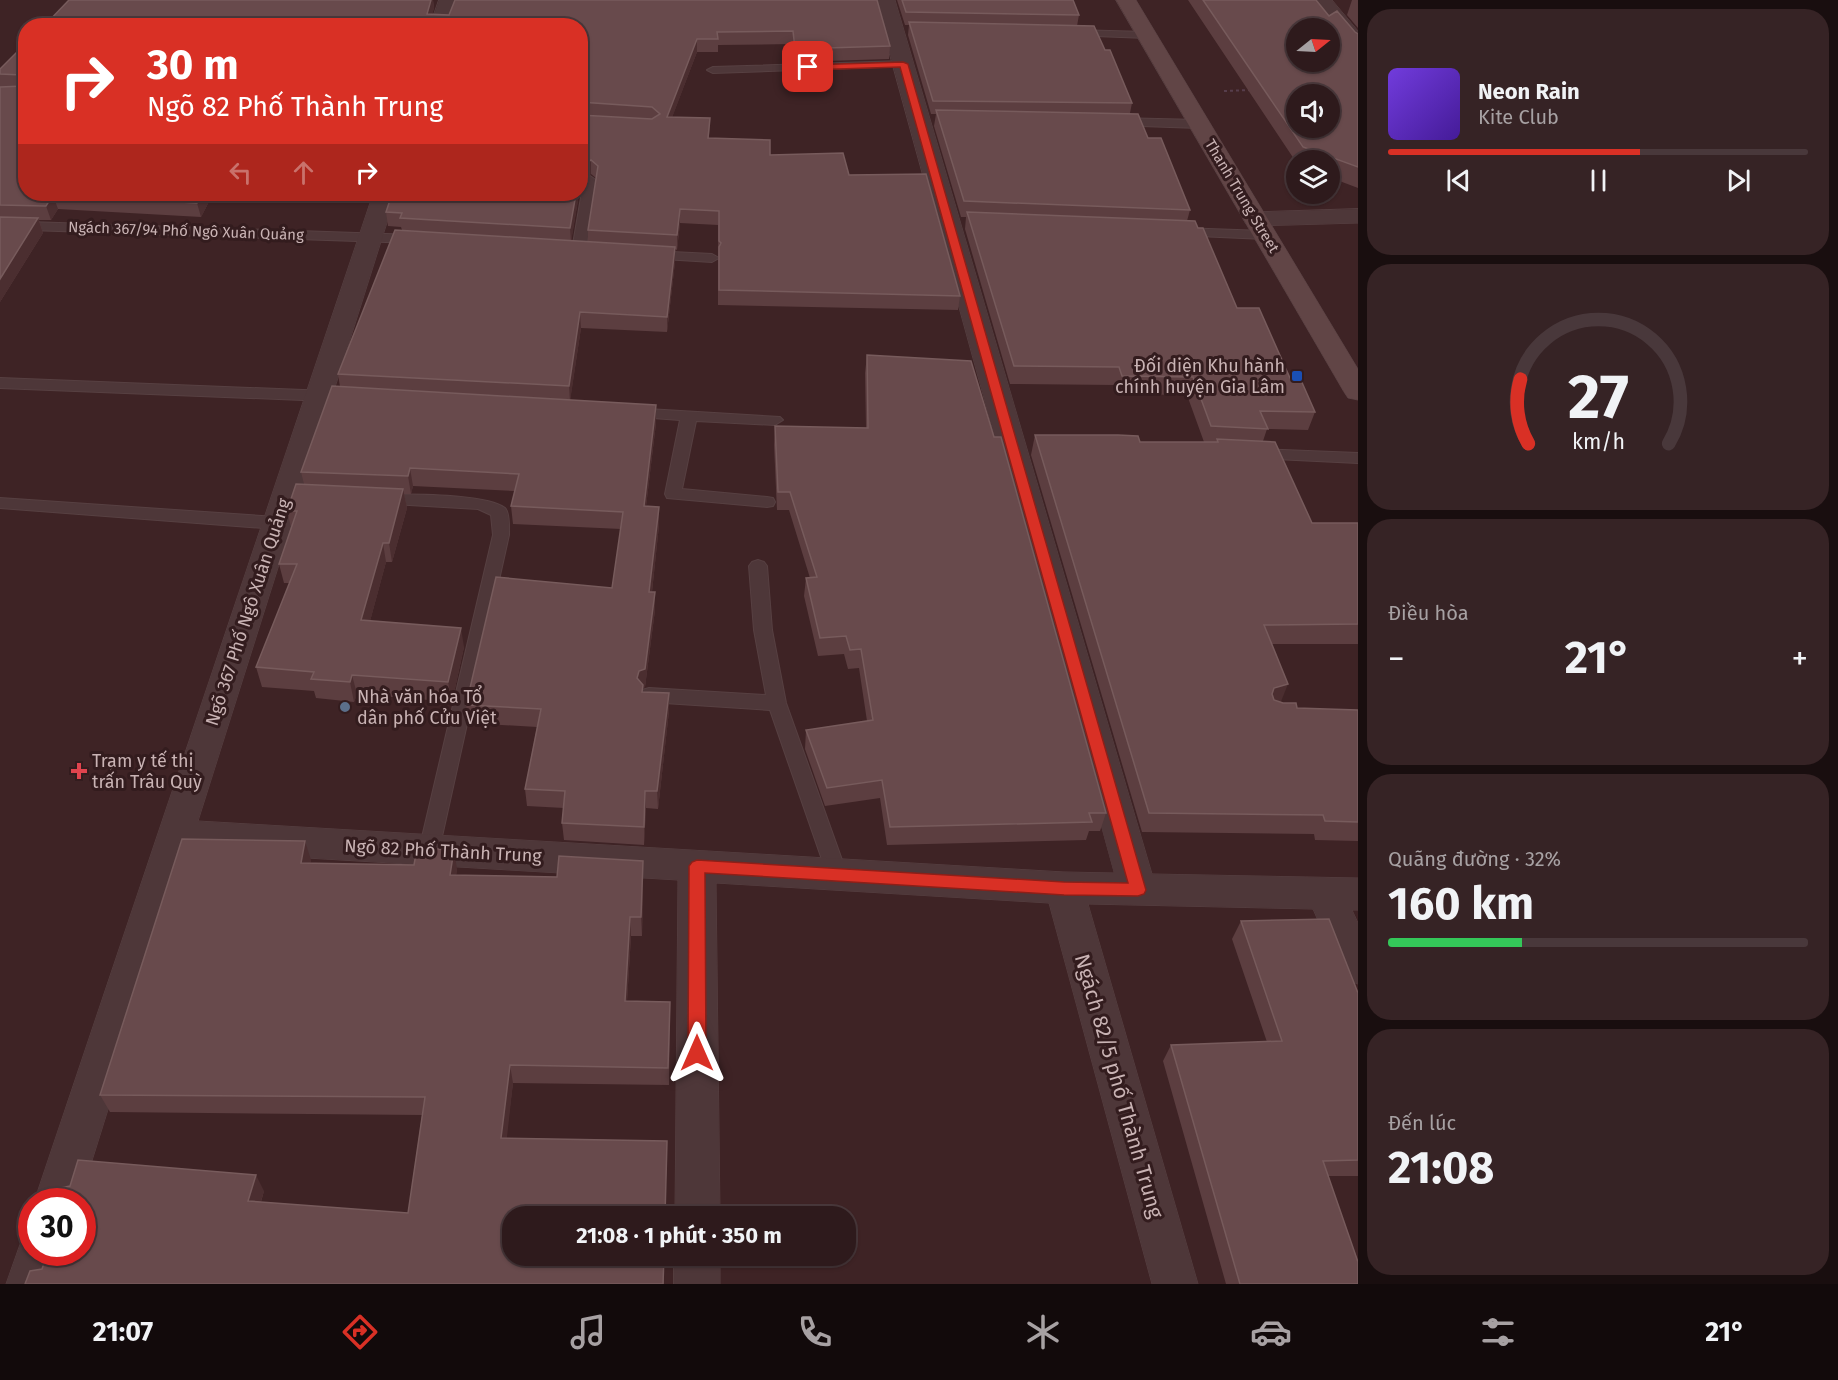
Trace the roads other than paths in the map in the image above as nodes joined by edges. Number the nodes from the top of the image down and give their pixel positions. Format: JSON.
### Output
{"nodes":[{"id":1,"x":885,"y":0,"type":"edge"},
{"id":2,"x":1126,"y":0,"type":"edge"},
{"id":3,"x":1322,"y":0,"type":"edge"},
{"id":4,"x":448,"y":3,"type":"edge"},
{"id":5,"x":443,"y":18,"type":"edge"},
{"id":6,"x":1066,"y":33,"type":"edge"},
{"id":7,"x":1147,"y":35,"type":"junction"},
{"id":8,"x":1358,"y":44,"type":"edge"},
{"id":9,"x":903,"y":64,"type":"junction"},
{"id":10,"x":713,"y":70,"type":"dead end"},
{"id":11,"x":1103,"y":122,"type":"edge"},
{"id":12,"x":1199,"y":124,"type":"junction"},
{"id":13,"x":590,"y":180,"type":"dead end"},
{"id":14,"x":588,"y":193,"type":"edge"},
{"id":15,"x":382,"y":201,"type":"edge"},
{"id":16,"x":587,"y":201,"type":"edge"},
{"id":17,"x":1358,"y":216,"type":"edge"},
{"id":18,"x":0,"y":225,"type":"edge"},
{"id":19,"x":1260,"y":227,"type":"junction"},
{"id":20,"x":1161,"y":231,"type":"edge"},
{"id":21,"x":371,"y":237,"type":"junction"},
{"id":22,"x":429,"y":240,"type":"edge"},
{"id":23,"x":579,"y":250,"type":"edge"},
{"id":24,"x":634,"y":253,"type":"edge"},
{"id":25,"x":712,"y":258,"type":"dead end"},
{"id":26,"x":0,"y":383,"type":"edge"},
{"id":27,"x":1358,"y":392,"type":"edge"},
{"id":28,"x":331,"y":397,"type":"junction"},
{"id":29,"x":617,"y":412,"type":"edge"},
{"id":30,"x":689,"y":416,"type":"junction"},
{"id":31,"x":775,"y":420,"type":"dead end"},
{"id":32,"x":1248,"y":453,"type":"edge"},
{"id":33,"x":1358,"y":458,"type":"edge"},
{"id":34,"x":368,"y":499,"type":"edge"},
{"id":35,"x":767,"y":502,"type":"dead end"},
{"id":36,"x":0,"y":503,"type":"edge"},
{"id":37,"x":287,"y":505,"type":"junction"},
{"id":38,"x":758,"y":566,"type":"dead end"},
{"id":39,"x":649,"y":695,"type":"edge"},
{"id":40,"x":777,"y":703,"type":"junction"},
{"id":41,"x":175,"y":835,"type":"junction"},
{"id":42,"x":429,"y":850,"type":"junction"},
{"id":43,"x":697,"y":866,"type":"junction"},
{"id":44,"x":837,"y":874,"type":"junction"},
{"id":45,"x":1064,"y":888,"type":"junction"},
{"id":46,"x":1138,"y":890,"type":"junction"},
{"id":47,"x":1342,"y":894,"type":"edge"},
{"id":48,"x":1358,"y":967,"type":"edge"},
{"id":49,"x":61,"y":1188,"type":"edge"},
{"id":50,"x":697,"y":1206,"type":"edge"},
{"id":51,"x":35,"y":1266,"type":"edge"},
{"id":52,"x":697,"y":1266,"type":"edge"},
{"id":53,"x":29,"y":1284,"type":"edge"},
{"id":54,"x":697,"y":1284,"type":"edge"},
{"id":55,"x":1175,"y":1284,"type":"edge"}],
"edges":[{"from":1,"to":9,"type":"street"},
{"from":2,"to":7,"type":"main road","name":"Thanh Trung Street"},
{"from":3,"to":8,"type":"street"},
{"from":4,"to":5,"type":"street"},
{"from":6,"to":7,"type":"lane"},
{"from":7,"to":12,"type":"main road","name":"Thanh Trung Street"},
{"from":9,"to":10,"type":"lane"},
{"from":9,"to":46,"type":"street"},
{"from":11,"to":12,"type":"lane"},
{"from":12,"to":19,"type":"main road","name":"Thanh Trung Street"},
{"from":13,"to":14,"type":"lane"},
{"from":15,"to":21,"type":"street","name":"Ngõ 367 Phố Ngô Xuân Quảng"},
{"from":16,"to":23,"type":"lane"},
{"from":17,"to":19,"type":"street"},
{"from":18,"to":21,"type":"lane","name":"Ngách 367/94 Phố Ngô Xuân Quảng"},
{"from":19,"to":20,"type":"lane"},
{"from":19,"to":27,"type":"main road","name":"Thanh Trung Street"},
{"from":21,"to":22,"type":"lane","name":"Ngách 367/94 Phố Ngô Xuân Quảng"},
{"from":21,"to":28,"type":"street","name":"Ngõ 367 Phố Ngô Xuân Quảng"},
{"from":24,"to":25,"type":"lane"},
{"from":26,"to":28,"type":"lane"},
{"from":28,"to":37,"type":"street","name":"Ngõ 367 Phố Ngô Xuân Quảng"},
{"from":29,"to":30,"type":"lane"},
{"from":30,"to":31,"type":"lane"},
{"from":30,"to":35,"type":"lane"},
{"from":32,"to":33,"type":"lane"},
{"from":34,"to":42,"type":"lane"},
{"from":36,"to":37,"type":"lane"},
{"from":37,"to":41,"type":"street","name":"Ngõ 367 Phố Ngô Xuân Quảng"},
{"from":38,"to":40,"type":"lane"},
{"from":39,"to":40,"type":"lane"},
{"from":40,"to":44,"type":"lane"},
{"from":41,"to":42,"type":"street","name":"Ngõ 82 Phố Thành Trung"},
{"from":41,"to":49,"type":"street","name":"Ngõ 367 Phố Ngô Xuân Quảng"},
{"from":42,"to":43,"type":"street","name":"Ngõ 82 Phố Thành Trung"},
{"from":43,"to":44,"type":"street","name":"Ngõ 82 Phố Thành Trung"},
{"from":43,"to":50,"type":"street"},
{"from":44,"to":45,"type":"street","name":"Ngõ 82 Phố Thành Trung"},
{"from":45,"to":46,"type":"street","name":"Ngõ 82 Phố Thành Trung"},
{"from":45,"to":55,"type":"street","name":"Ngách 82/5 phố Thành Trung"},
{"from":46,"to":47,"type":"street","name":"Ngõ 82 Phố Thành Trung"},
{"from":47,"to":48,"type":"street"},
{"from":51,"to":53,"type":"street"},
{"from":52,"to":54,"type":"street"}]}
